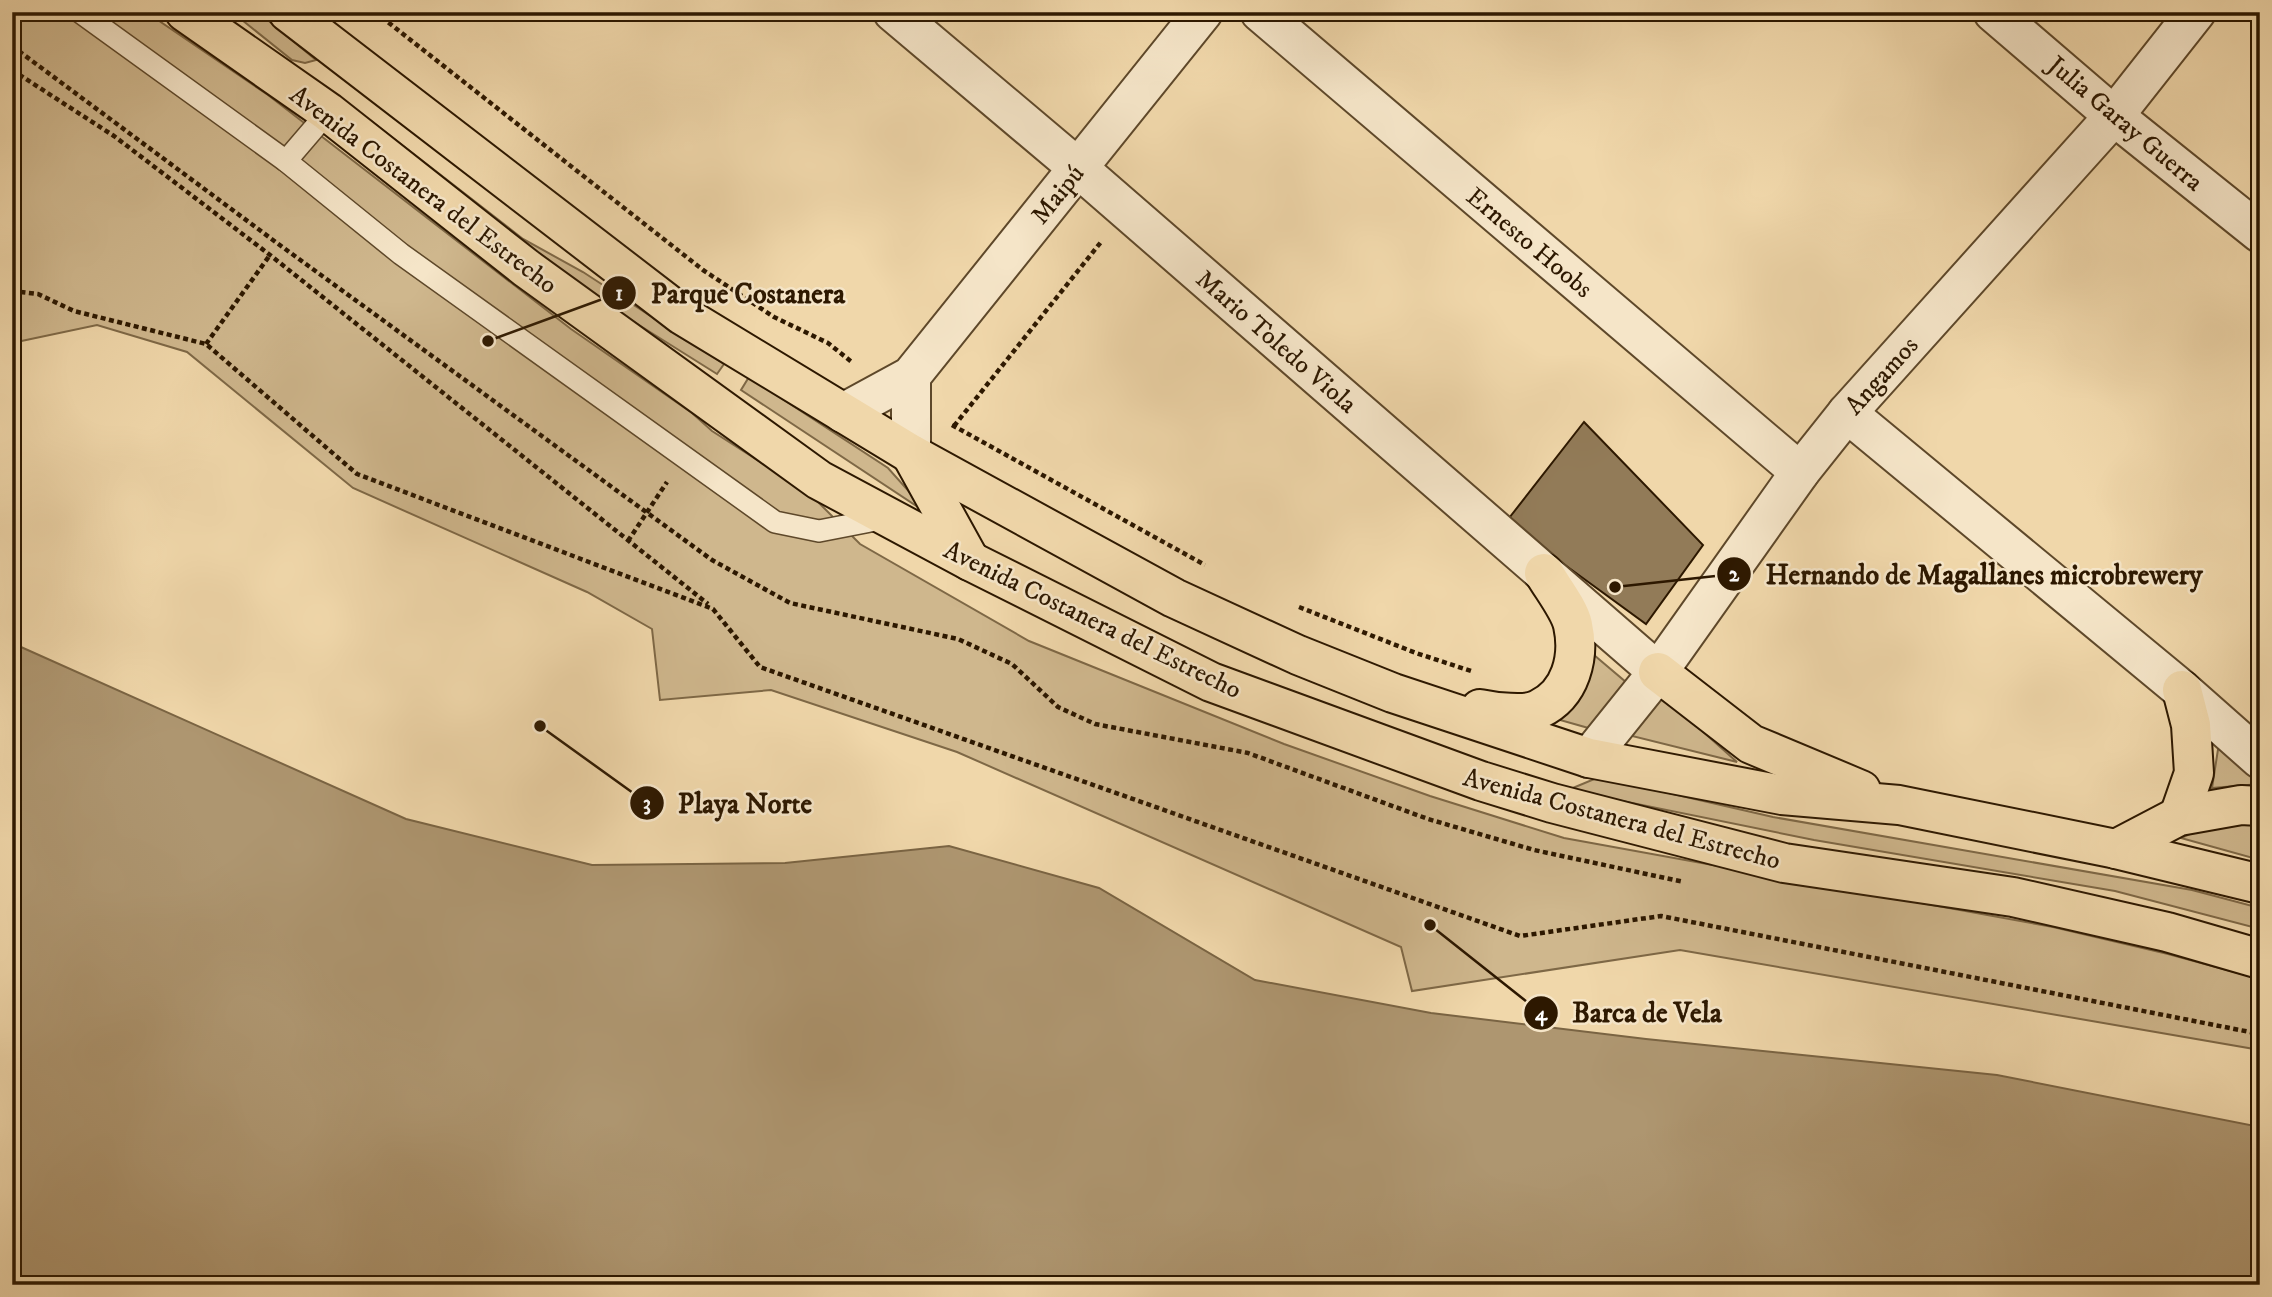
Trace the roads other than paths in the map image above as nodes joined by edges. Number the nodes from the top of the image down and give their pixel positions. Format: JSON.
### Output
{"nodes":[{"id":1,"x":80,"y":12,"type":"edge"},
{"id":2,"x":185,"y":12,"type":"edge"},
{"id":3,"x":288,"y":12,"type":"edge"},
{"id":4,"x":893,"y":12,"type":"edge"},
{"id":5,"x":1203,"y":12,"type":"edge"},
{"id":6,"x":1260,"y":12,"type":"edge"},
{"id":7,"x":1993,"y":12,"type":"edge"},
{"id":8,"x":2196,"y":12,"type":"edge"},
{"id":9,"x":328,"y":112,"type":"junction"},
{"id":10,"x":2114,"y":116,"type":"junction"},
{"id":11,"x":427,"y":117,"type":"junction"},
{"id":12,"x":286,"y":161,"type":"junction"},
{"id":13,"x":1078,"y":168,"type":"junction"},
{"id":14,"x":2260,"y":233,"type":"edge"},
{"id":15,"x":904,"y":388,"type":"junction"},
{"id":16,"x":843,"y":413,"type":"junction"},
{"id":17,"x":1847,"y":413,"type":"junction"},
{"id":18,"x":911,"y":454,"type":"junction"},
{"id":19,"x":1800,"y":472,"type":"junction"},
{"id":20,"x":890,"y":517,"type":"junction"},
{"id":21,"x":970,"y":561,"type":"junction"},
{"id":22,"x":1544,"y":573,"type":"junction"},
{"id":23,"x":1658,"y":672,"type":"junction"},
{"id":24,"x":2182,"y":690,"type":"junction"},
{"id":25,"x":1393,"y":693,"type":"junction"},
{"id":26,"x":1589,"y":758,"type":"junction"},
{"id":27,"x":2260,"y":759,"type":"edge"},
{"id":28,"x":1481,"y":781,"type":"junction"},
{"id":29,"x":1899,"y":805,"type":"junction"},
{"id":30,"x":2260,"y":806,"type":"edge"},
{"id":31,"x":2179,"y":816,"type":"junction"},
{"id":32,"x":2116,"y":849,"type":"junction"},
{"id":33,"x":2260,"y":884,"type":"edge"},
{"id":34,"x":2260,"y":959,"type":"edge"}],
"edges":[{"from":1,"to":12,"type":"lane"},
{"from":2,"to":9,"type":"main road","name":"Avenida Costanera del Estrecho"},
{"from":3,"to":11,"type":"main road","name":"Avenida Costanera del Estrecho"},
{"from":4,"to":13,"type":"street","name":"Mario Toledo Viola"},
{"from":5,"to":13,"type":"street","name":"Maipú"},
{"from":6,"to":19,"type":"street","name":"Ernesto Hoobs"},
{"from":7,"to":10,"type":"street","name":"Julia Garay Guerra"},
{"from":8,"to":10,"type":"street","name":"Angamos"},
{"from":9,"to":11,"type":"main road"},
{"from":9,"to":12,"type":"lane"},
{"from":9,"to":20,"type":"main road","name":"Avenida Costanera del Estrecho"},
{"from":10,"to":14,"type":"street","name":"Julia Garay Guerra"},
{"from":10,"to":17,"type":"street","name":"Angamos"},
{"from":11,"to":16,"type":"main road","name":"Avenida Costanera del Estrecho"},
{"from":12,"to":20,"type":"lane"},
{"from":13,"to":15,"type":"street","name":"Maipú"},
{"from":13,"to":22,"type":"street","name":"Mario Toledo Viola"},
{"from":15,"to":16,"type":"street","name":"Maipú"},
{"from":15,"to":18,"type":"street"},
{"from":16,"to":18,"type":"main road","name":"Avenida Costanera del Estrecho"},
{"from":17,"to":19,"type":"street","name":"Angamos"},
{"from":17,"to":24,"type":"street"},
{"from":18,"to":21,"type":"main road"},
{"from":18,"to":25,"type":"main road","name":"Avenida Costanera del Estrecho"},
{"from":19,"to":23,"type":"street","name":"Angamos"},
{"from":20,"to":21,"type":"main road","name":"Avenida Costanera del Estrecho"},
{"from":21,"to":28,"type":"main road","name":"Avenida Costanera del Estrecho"},
{"from":22,"to":23,"type":"street","name":"Mario Toledo Viola"},
{"from":22,"to":25,"type":"main road"},
{"from":23,"to":26,"type":"street","name":"Angamos"},
{"from":23,"to":29,"type":"main road"},
{"from":24,"to":27,"type":"street"},
{"from":24,"to":31,"type":"main road"},
{"from":25,"to":26,"type":"main road","name":"Avenida Costanera del Estrecho"},
{"from":26,"to":28,"type":"main road"},
{"from":26,"to":29,"type":"main road","name":"Avenida Costanera del Estrecho"},
{"from":28,"to":34,"type":"main road","name":"Avenida Costanera del Estrecho"},
{"from":29,"to":32,"type":"main road","name":"Avenida Costanera del Estrecho"},
{"from":30,"to":31,"type":"main road"},
{"from":31,"to":32,"type":"main road"},
{"from":32,"to":33,"type":"main road","name":"Avenida Costanera del Estrecho"}]}
